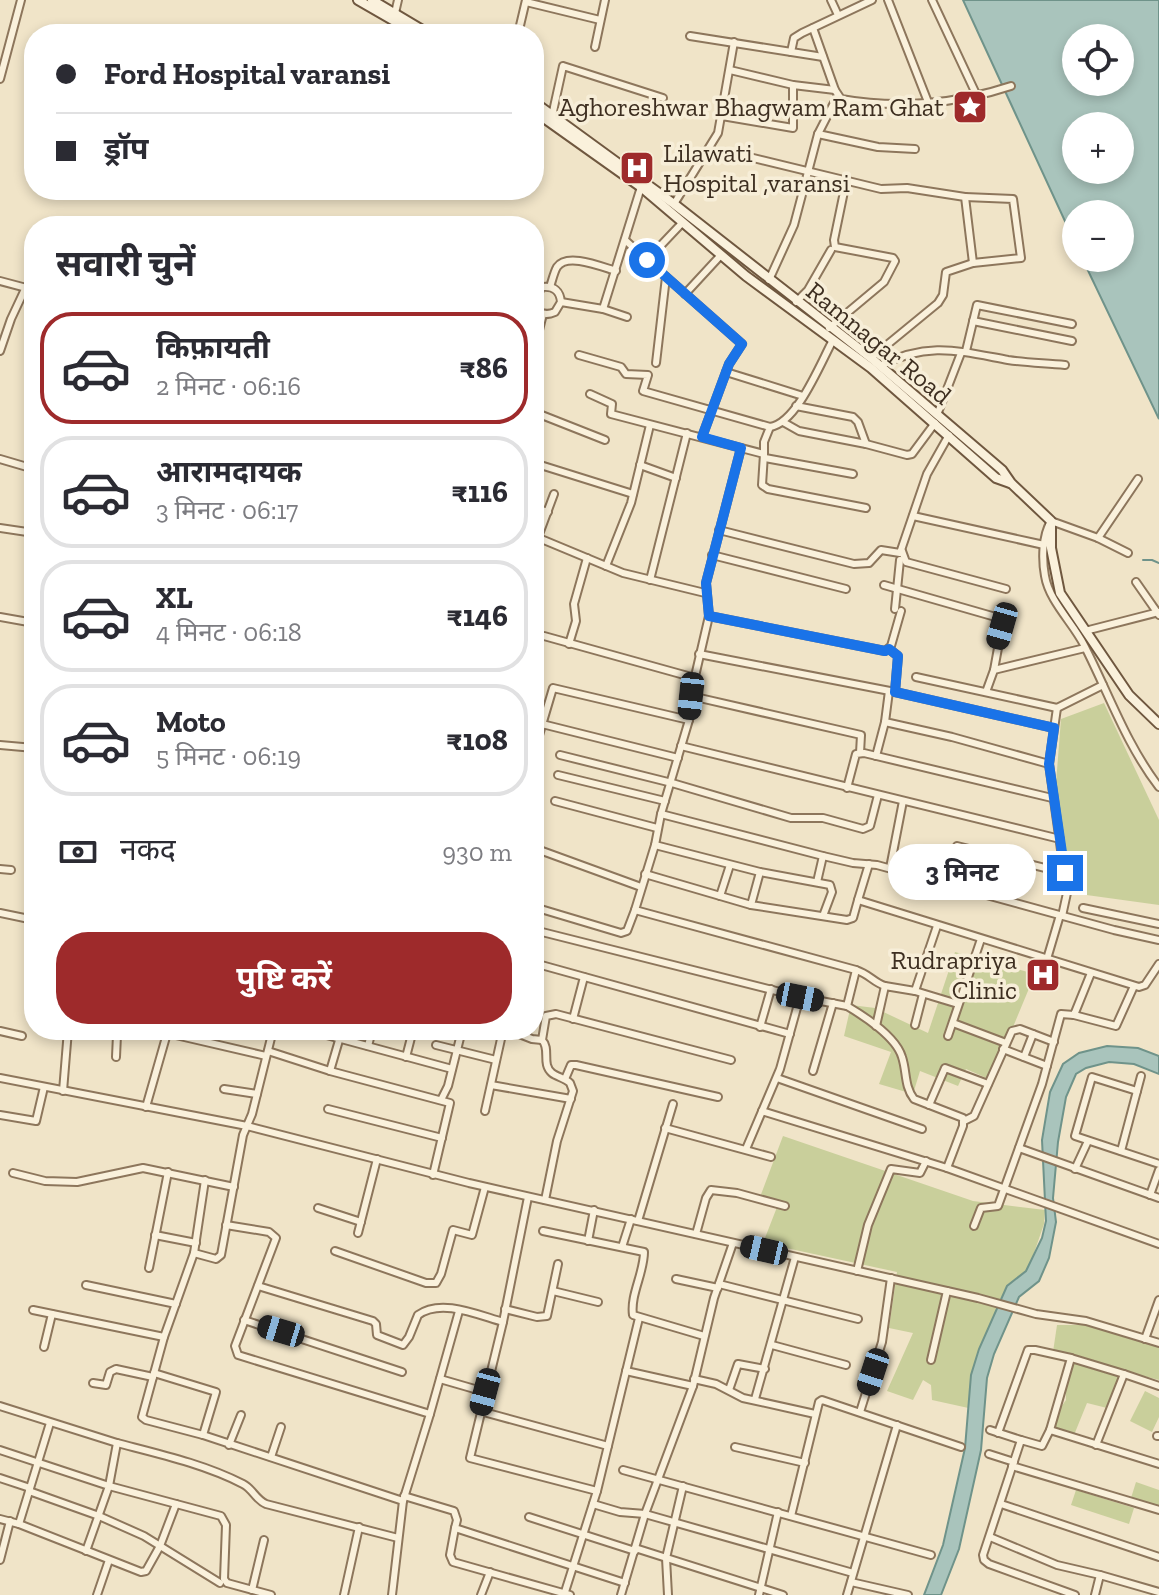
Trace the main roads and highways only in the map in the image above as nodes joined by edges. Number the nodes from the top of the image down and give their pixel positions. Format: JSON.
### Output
{"nodes":[{"id":1,"x":358,"y":0,"type":"edge"},
{"id":2,"x":372,"y":0,"type":"edge"},
{"id":3,"x":400,"y":24,"type":"edge"},
{"id":4,"x":413,"y":24,"type":"edge"},
{"id":5,"x":544,"y":110,"type":"edge"},
{"id":6,"x":544,"y":118,"type":"edge"},
{"id":7,"x":642,"y":184,"type":"junction"},
{"id":8,"x":936,"y":418,"type":"junction"},
{"id":9,"x":1011,"y":483,"type":"junction"},
{"id":10,"x":1159,"y":724,"type":"edge"}],
"edges":[{"from":1,"to":3,"type":"main road"},
{"from":2,"to":4,"type":"main road"},
{"from":5,"to":7,"type":"main road","name":"Ramnagar Road"},
{"from":6,"to":7,"type":"main road"},
{"from":7,"to":8,"type":"main road"},
{"from":7,"to":8,"type":"main road","name":"Ramnagar Road"},
{"from":8,"to":9,"type":"main road","name":"Ramnagar Road"},
{"from":8,"to":9,"type":"main road"},
{"from":9,"to":10,"type":"main road","name":"Ramnagar Road"}]}
